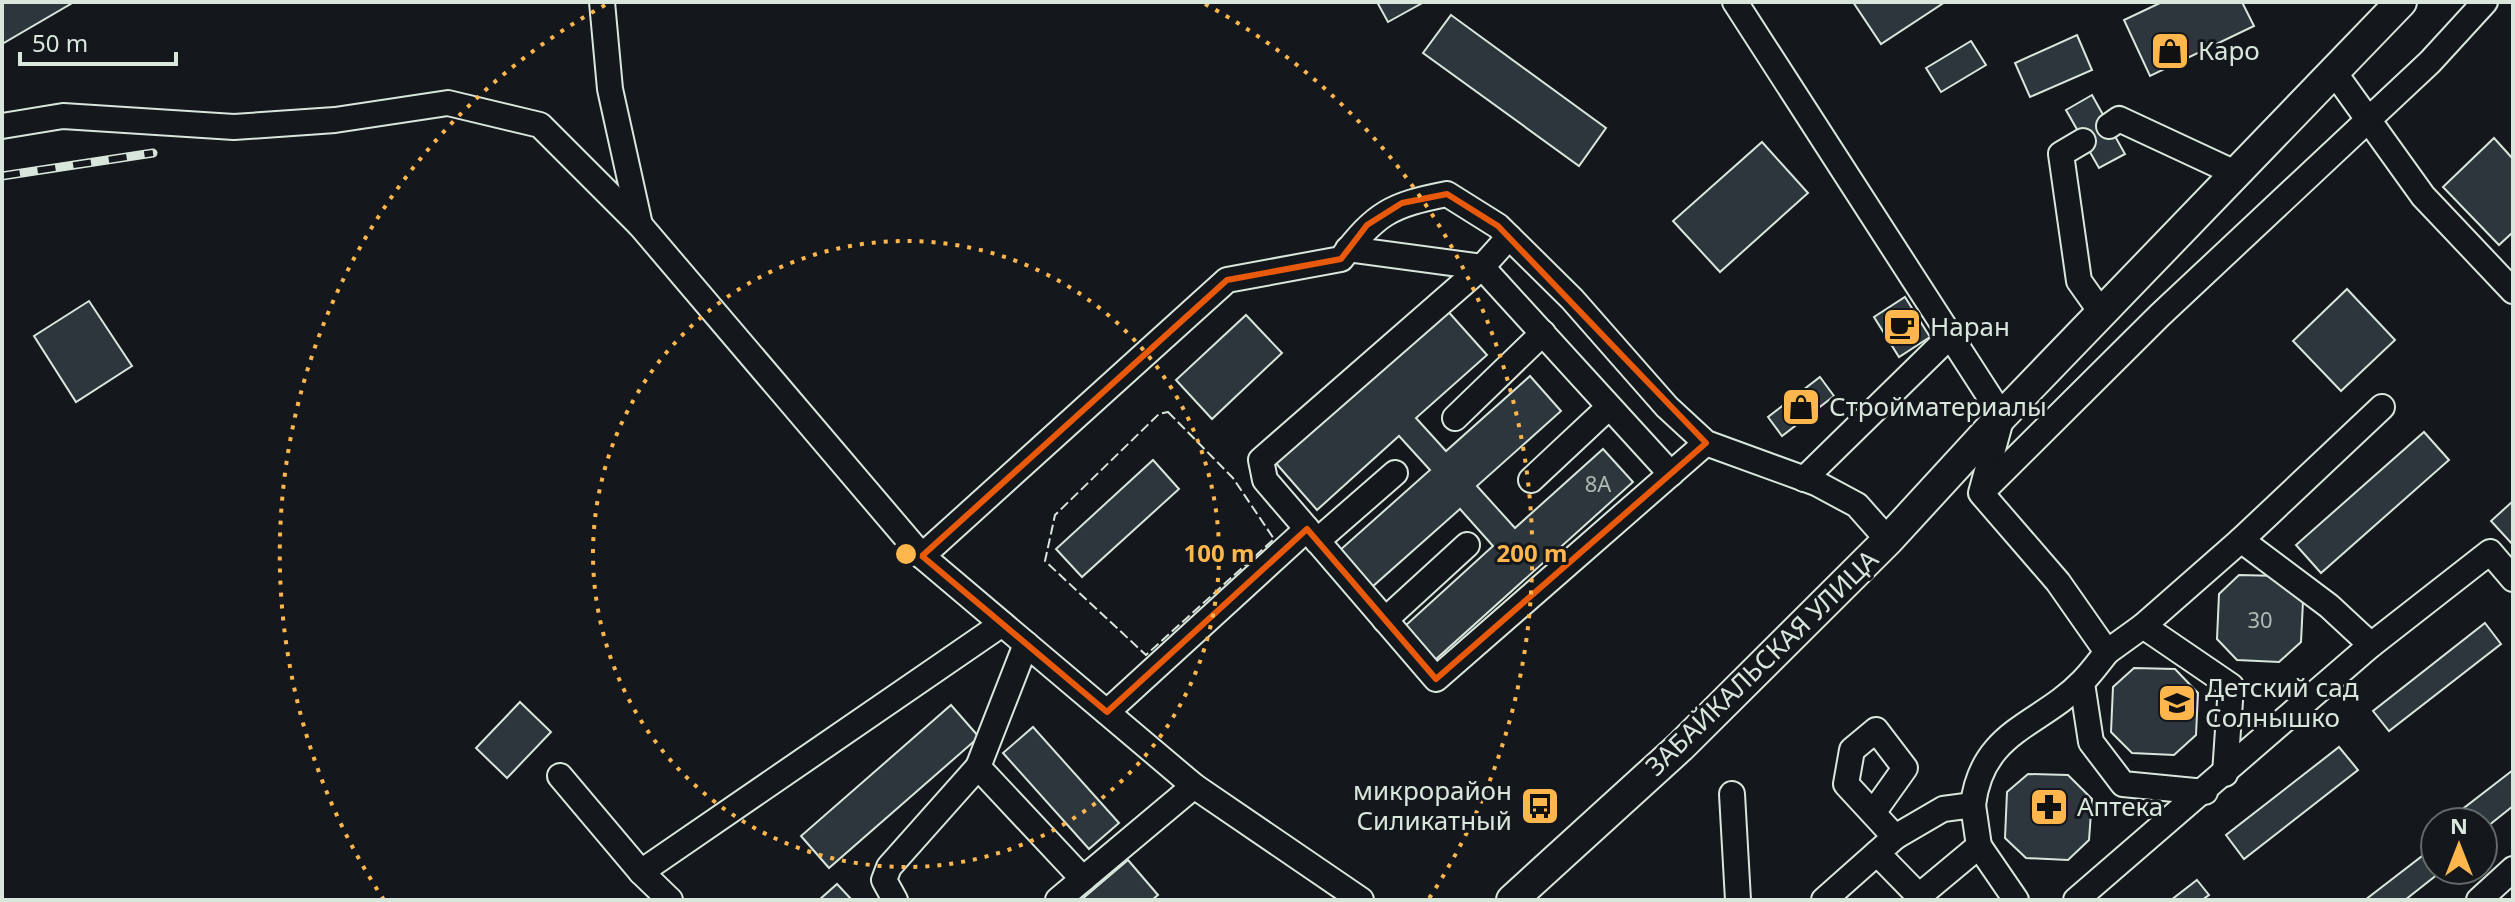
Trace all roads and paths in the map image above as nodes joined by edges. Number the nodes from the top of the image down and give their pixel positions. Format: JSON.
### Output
{"nodes":[{"id":1,"x":602,"y":2,"type":"edge"},
{"id":2,"x":1735,"y":2,"type":"edge"},
{"id":3,"x":2401,"y":2,"type":"edge"},
{"id":4,"x":2485,"y":2,"type":"edge"},
{"id":5,"x":2334,"y":72,"type":"junction"},
{"id":6,"x":2369,"y":117,"type":"junction"},
{"id":7,"x":2,"y":126,"type":"edge"},
{"id":8,"x":2109,"y":126,"type":"dead end"},
{"id":9,"x":2083,"y":141,"type":"dead end"},
{"id":10,"x":2235,"y":173,"type":"junction"},
{"id":11,"x":640,"y":225,"type":"junction"},
{"id":12,"x":1509,"y":237,"type":"junction"},
{"id":13,"x":1348,"y":249,"type":"junction"},
{"id":14,"x":1482,"y":267,"type":"junction"},
{"id":15,"x":2513,"y":291,"type":"edge"},
{"id":16,"x":2101,"y":312,"type":"junction"},
{"id":17,"x":1543,"y":333,"type":"junction"},
{"id":18,"x":1950,"y":336,"type":"junction"},
{"id":19,"x":1609,"y":407,"type":"junction"},
{"id":20,"x":2382,"y":407,"type":"dead end"},
{"id":21,"x":2002,"y":416,"type":"junction"},
{"id":22,"x":1455,"y":418,"type":"dead end"},
{"id":23,"x":1706,"y":443,"type":"junction"},
{"id":24,"x":1395,"y":473,"type":"dead end"},
{"id":25,"x":1671,"y":474,"type":"junction"},
{"id":26,"x":1804,"y":479,"type":"junction"},
{"id":27,"x":1531,"y":480,"type":"dead end"},
{"id":28,"x":1981,"y":493,"type":"junction"},
{"id":29,"x":1312,"y":535,"type":"junction"},
{"id":30,"x":1888,"y":540,"type":"junction"},
{"id":31,"x":2241,"y":540,"type":"junction"},
{"id":32,"x":1467,"y":545,"type":"dead end"},
{"id":33,"x":922,"y":556,"type":"junction"},
{"id":34,"x":2513,"y":579,"type":"edge"},
{"id":35,"x":1385,"y":620,"type":"junction"},
{"id":36,"x":1002,"y":624,"type":"junction"},
{"id":37,"x":2143,"y":626,"type":"junction"},
{"id":38,"x":1026,"y":644,"type":"junction"},
{"id":39,"x":2371,"y":645,"type":"junction"},
{"id":40,"x":2107,"y":652,"type":"junction"},
{"id":41,"x":2082,"y":683,"type":"junction"},
{"id":42,"x":1107,"y":712,"type":"junction"},
{"id":43,"x":978,"y":767,"type":"junction"},
{"id":44,"x":2225,"y":774,"type":"junction"},
{"id":45,"x":560,"y":776,"type":"dead end"},
{"id":46,"x":1194,"y":786,"type":"junction"},
{"id":47,"x":2205,"y":792,"type":"junction"},
{"id":48,"x":1732,"y":794,"type":"dead end"},
{"id":49,"x":1973,"y":805,"type":"junction"},
{"id":50,"x":1873,"y":813,"type":"dead end"},
{"id":51,"x":1886,"y":845,"type":"junction"},
{"id":52,"x":1979,"y":846,"type":"junction"},
{"id":53,"x":2513,"y":869,"type":"edge"},
{"id":54,"x":641,"y":872,"type":"junction"},
{"id":55,"x":1083,"y":879,"type":"junction"},
{"id":56,"x":1917,"y":898,"type":"edge"},
{"id":57,"x":670,"y":900,"type":"edge"},
{"id":58,"x":895,"y":900,"type":"edge"},
{"id":59,"x":1058,"y":900,"type":"edge"},
{"id":60,"x":1361,"y":900,"type":"edge"},
{"id":61,"x":1512,"y":900,"type":"edge"},
{"id":62,"x":1738,"y":900,"type":"edge"},
{"id":63,"x":1824,"y":900,"type":"edge"},
{"id":64,"x":2016,"y":900,"type":"edge"},
{"id":65,"x":2076,"y":900,"type":"edge"},
{"id":66,"x":2479,"y":900,"type":"edge"}],
"edges":[{"from":1,"to":11,"type":"street"},
{"from":2,"to":18,"type":"street"},
{"from":3,"to":5,"type":"main road","name":"ЗАБАЙКАЛЬСКАЯ УЛИЦА"},
{"from":4,"to":6,"type":"street"},
{"from":5,"to":6,"type":"street"},
{"from":5,"to":10,"type":"main road","name":"ЗАБАЙКАЛЬСКАЯ УЛИЦА"},
{"from":6,"to":15,"type":"street"},
{"from":6,"to":28,"type":"street"},
{"from":7,"to":11,"type":"street"},
{"from":8,"to":10,"type":"street"},
{"from":9,"to":16,"type":"street"},
{"from":10,"to":16,"type":"main road","name":"ЗАБАЙКАЛЬСКАЯ УЛИЦА"},
{"from":11,"to":33,"type":"street"},
{"from":12,"to":13,"type":"street"},
{"from":12,"to":14,"type":"street"},
{"from":12,"to":23,"type":"street"},
{"from":13,"to":14,"type":"street"},
{"from":13,"to":33,"type":"street"},
{"from":14,"to":17,"type":"street"},
{"from":14,"to":29,"type":"street"},
{"from":16,"to":21,"type":"main road","name":"ЗАБАЙКАЛЬСКАЯ УЛИЦА"},
{"from":17,"to":19,"type":"street"},
{"from":17,"to":22,"type":"street"},
{"from":18,"to":21,"type":"street"},
{"from":18,"to":26,"type":"street"},
{"from":19,"to":25,"type":"street"},
{"from":19,"to":27,"type":"street"},
{"from":20,"to":31,"type":"street"},
{"from":21,"to":28,"type":"street"},
{"from":21,"to":30,"type":"main road","name":"ЗАБАЙКАЛЬСКАЯ УЛИЦА"},
{"from":23,"to":25,"type":"street"},
{"from":23,"to":26,"type":"street"},
{"from":24,"to":29,"type":"street"},
{"from":25,"to":35,"type":"street"},
{"from":26,"to":30,"type":"street"},
{"from":28,"to":40,"type":"street"},
{"from":29,"to":35,"type":"street"},
{"from":29,"to":42,"type":"street"},
{"from":30,"to":61,"type":"main road","name":"ЗАБАЙКАЛЬСКАЯ УЛИЦА"},
{"from":31,"to":37,"type":"street"},
{"from":31,"to":39,"type":"street"},
{"from":32,"to":35,"type":"street"},
{"from":33,"to":36,"type":"street"},
{"from":34,"to":39,"type":"street"},
{"from":36,"to":38,"type":"street"},
{"from":36,"to":54,"type":"street"},
{"from":37,"to":40,"type":"street"},
{"from":37,"to":44,"type":"street"},
{"from":38,"to":42,"type":"street"},
{"from":38,"to":43,"type":"street"},
{"from":39,"to":44,"type":"street"},
{"from":40,"to":41,"type":"street"},
{"from":41,"to":47,"type":"street"},
{"from":41,"to":49,"type":"street"},
{"from":42,"to":46,"type":"street"},
{"from":43,"to":55,"type":"street"},
{"from":43,"to":58,"type":"street"},
{"from":44,"to":47,"type":"street"},
{"from":45,"to":54,"type":"street"},
{"from":46,"to":55,"type":"street"},
{"from":46,"to":60,"type":"street"},
{"from":47,"to":65,"type":"street"},
{"from":48,"to":62,"type":"street"},
{"from":49,"to":51,"type":"street"},
{"from":49,"to":52,"type":"street"},
{"from":50,"to":51,"type":"street"},
{"from":51,"to":56,"type":"street"},
{"from":51,"to":63,"type":"street"},
{"from":52,"to":56,"type":"street"},
{"from":52,"to":64,"type":"street"},
{"from":53,"to":66,"type":"street"},
{"from":54,"to":57,"type":"street"},
{"from":55,"to":59,"type":"street"}]}
